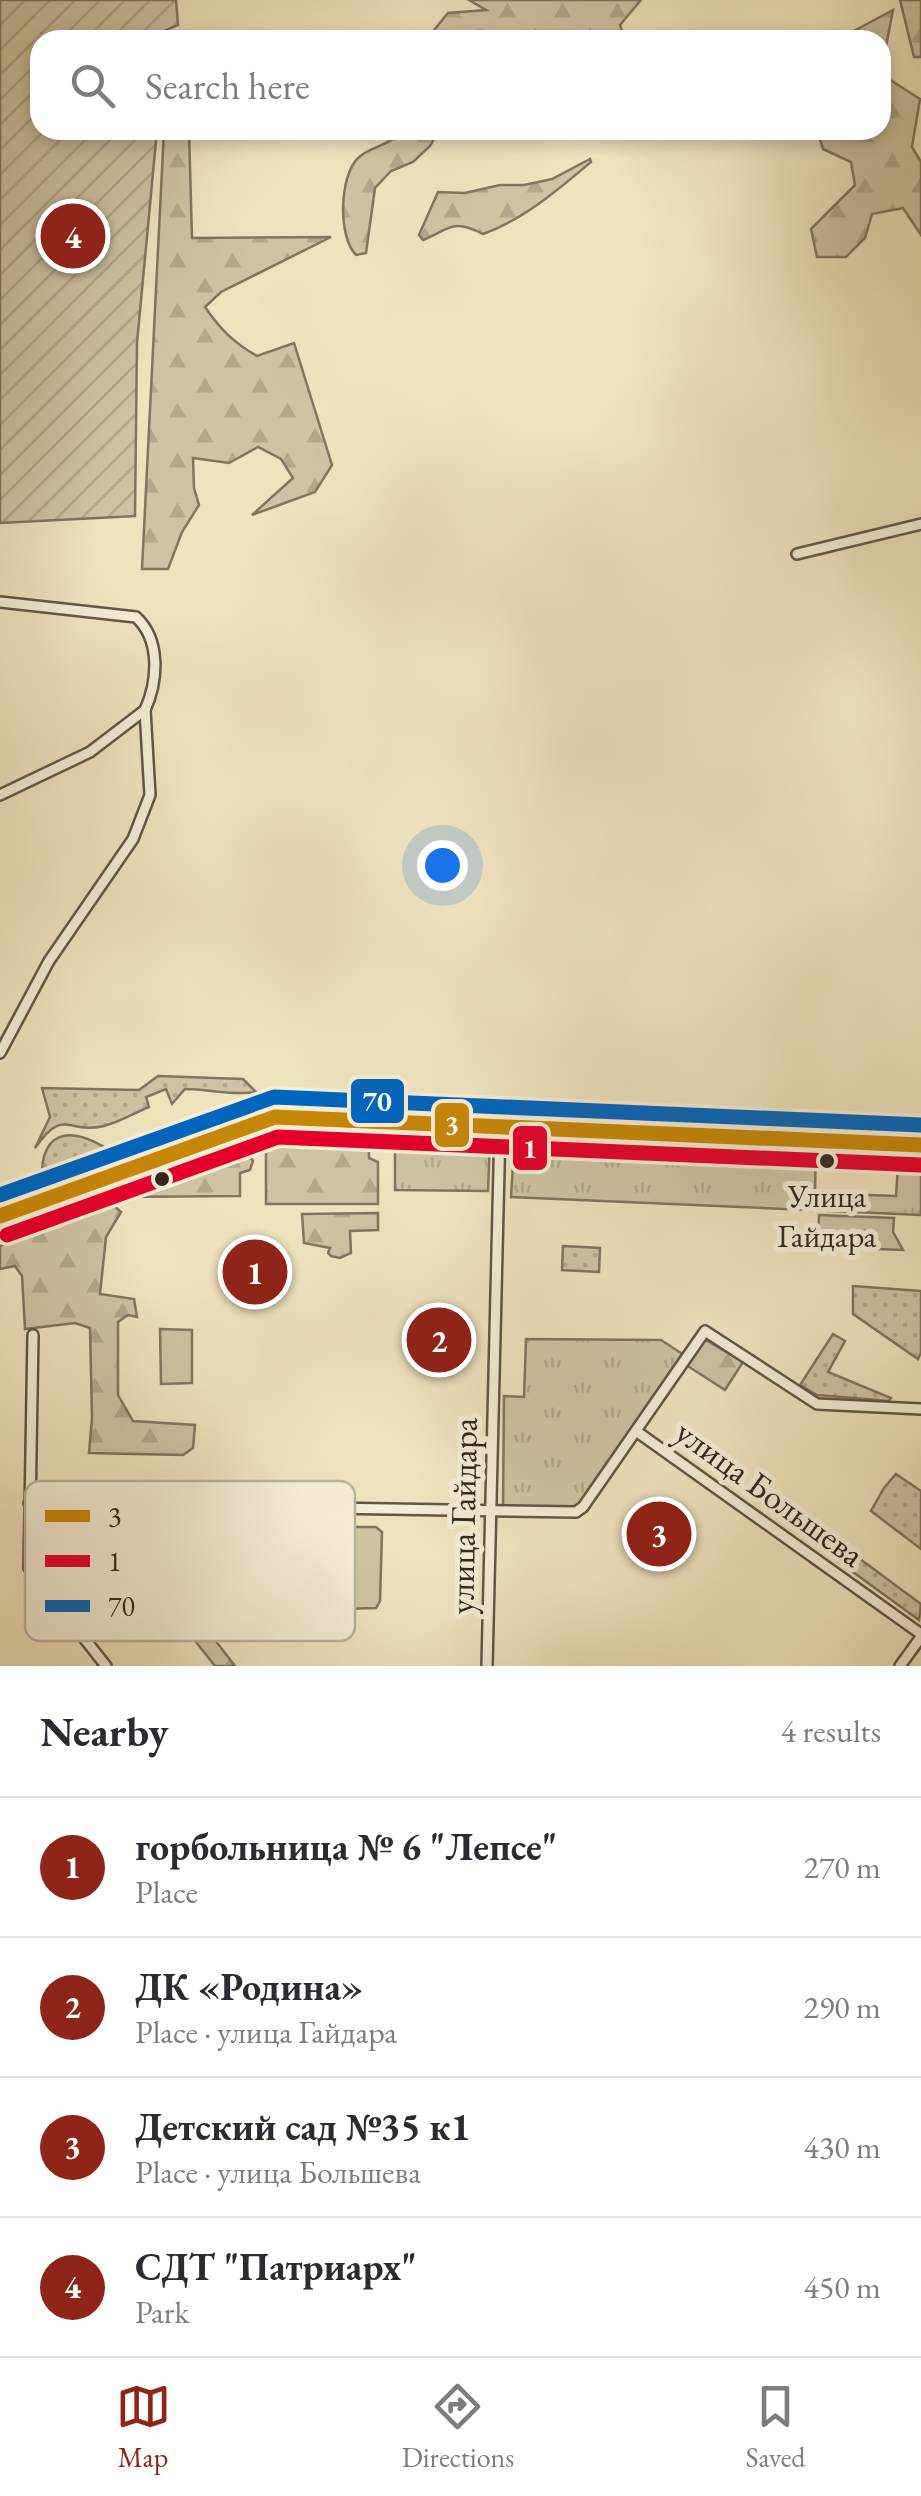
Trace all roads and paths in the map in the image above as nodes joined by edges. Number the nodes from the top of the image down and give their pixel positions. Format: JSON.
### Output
{"nodes":[{"id":1,"x":921,"y":524,"type":"edge"},
{"id":2,"x":798,"y":554,"type":"dead end"},
{"id":3,"x":0,"y":602,"type":"edge"},
{"id":4,"x":146,"y":710,"type":"junction"},
{"id":5,"x":0,"y":795,"type":"edge"},
{"id":6,"x":0,"y":1053,"type":"edge"},
{"id":7,"x":500,"y":1127,"type":"junction"},
{"id":8,"x":921,"y":1145,"type":"edge"},
{"id":9,"x":0,"y":1216,"type":"edge"},
{"id":10,"x":32,"y":1335,"type":"dead end"},
{"id":11,"x":921,"y":1409,"type":"edge"},
{"id":12,"x":636,"y":1431,"type":"junction"},
{"id":13,"x":29,"y":1481,"type":"edge"},
{"id":14,"x":355,"y":1509,"type":"edge"},
{"id":15,"x":491,"y":1512,"type":"junction"},
{"id":16,"x":921,"y":1636,"type":"edge"},
{"id":17,"x":86,"y":1641,"type":"edge"},
{"id":18,"x":106,"y":1666,"type":"edge"},
{"id":19,"x":487,"y":1666,"type":"edge"},
{"id":20,"x":900,"y":1666,"type":"edge"}],
"edges":[{"from":1,"to":2,"type":"street"},
{"from":3,"to":4,"type":"street"},
{"from":4,"to":5,"type":"street"},
{"from":4,"to":6,"type":"street"},
{"from":7,"to":8,"type":"main road"},
{"from":7,"to":9,"type":"main road"},
{"from":7,"to":15,"type":"street","name":"улица Гайдара"},
{"from":10,"to":13,"type":"street"},
{"from":11,"to":12,"type":"street"},
{"from":12,"to":15,"type":"street"},
{"from":12,"to":16,"type":"street","name":"улица Большева"},
{"from":14,"to":15,"type":"street"},
{"from":15,"to":19,"type":"street","name":"улица Гайдара"},
{"from":16,"to":20,"type":"street"},
{"from":17,"to":18,"type":"street"}]}
